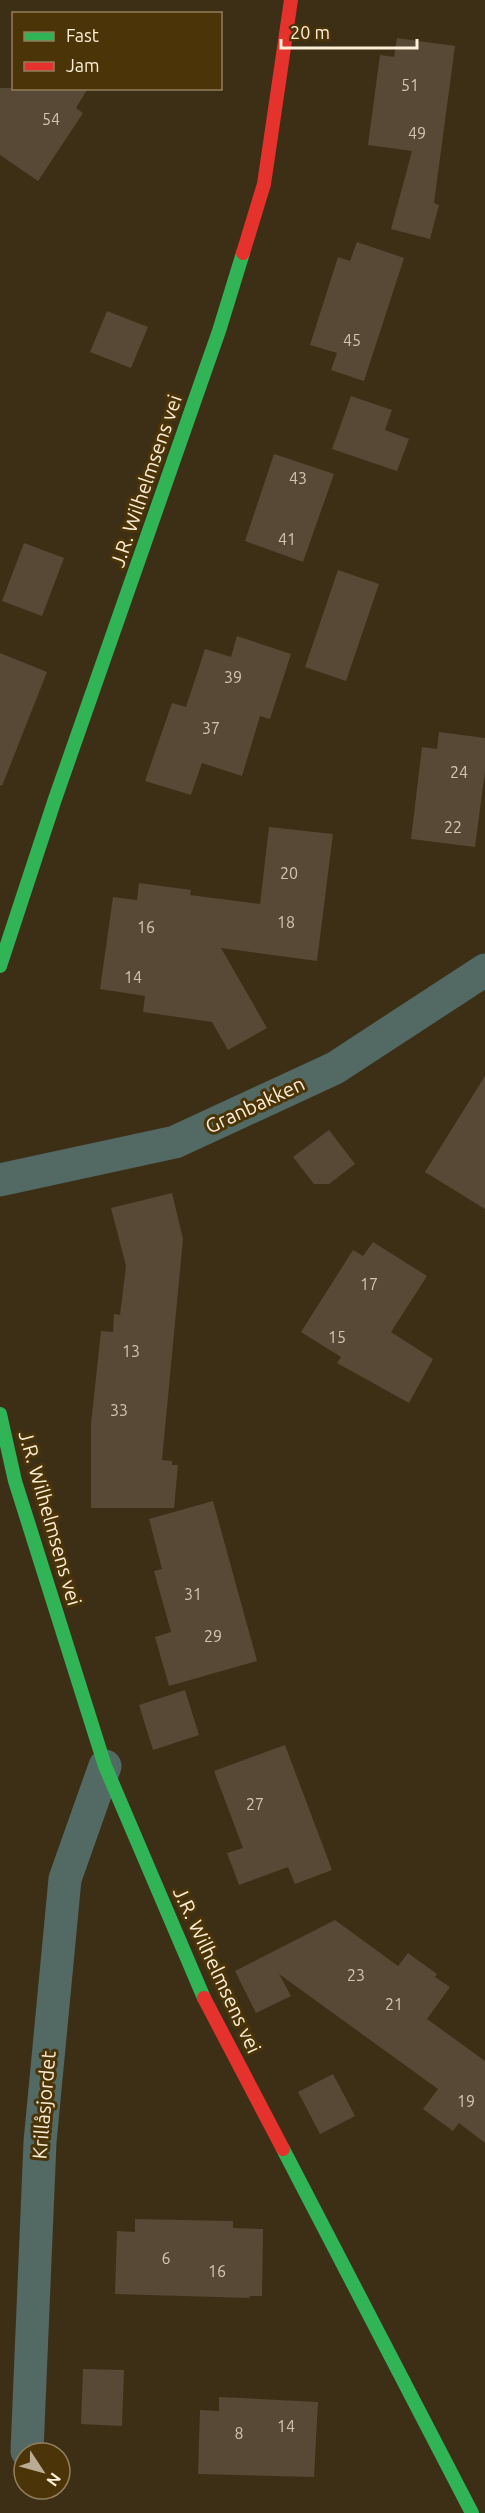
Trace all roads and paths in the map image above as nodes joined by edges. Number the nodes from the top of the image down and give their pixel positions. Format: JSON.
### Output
{"nodes":[{"id":1,"x":291,"y":0,"type":"edge"},
{"id":2,"x":0,"y":966,"type":"edge"},
{"id":3,"x":485,"y":970,"type":"edge"},
{"id":4,"x":0,"y":1180,"type":"edge"},
{"id":5,"x":0,"y":1414,"type":"edge"},
{"id":6,"x":105,"y":1766,"type":"junction"},
{"id":7,"x":27,"y":2441,"type":"edge"},
{"id":8,"x":472,"y":2513,"type":"edge"}],
"edges":[{"from":1,"to":2,"type":"street","name":"J.R. Wilhelmsens vei"},
{"from":3,"to":4,"type":"street","name":"Granbakken"},
{"from":5,"to":6,"type":"street","name":"J.R. Wilhelmsens vei"},
{"from":6,"to":7,"type":"street","name":"Krillåsjordet"},
{"from":6,"to":8,"type":"street","name":"J.R. Wilhelmsens vei"}]}
